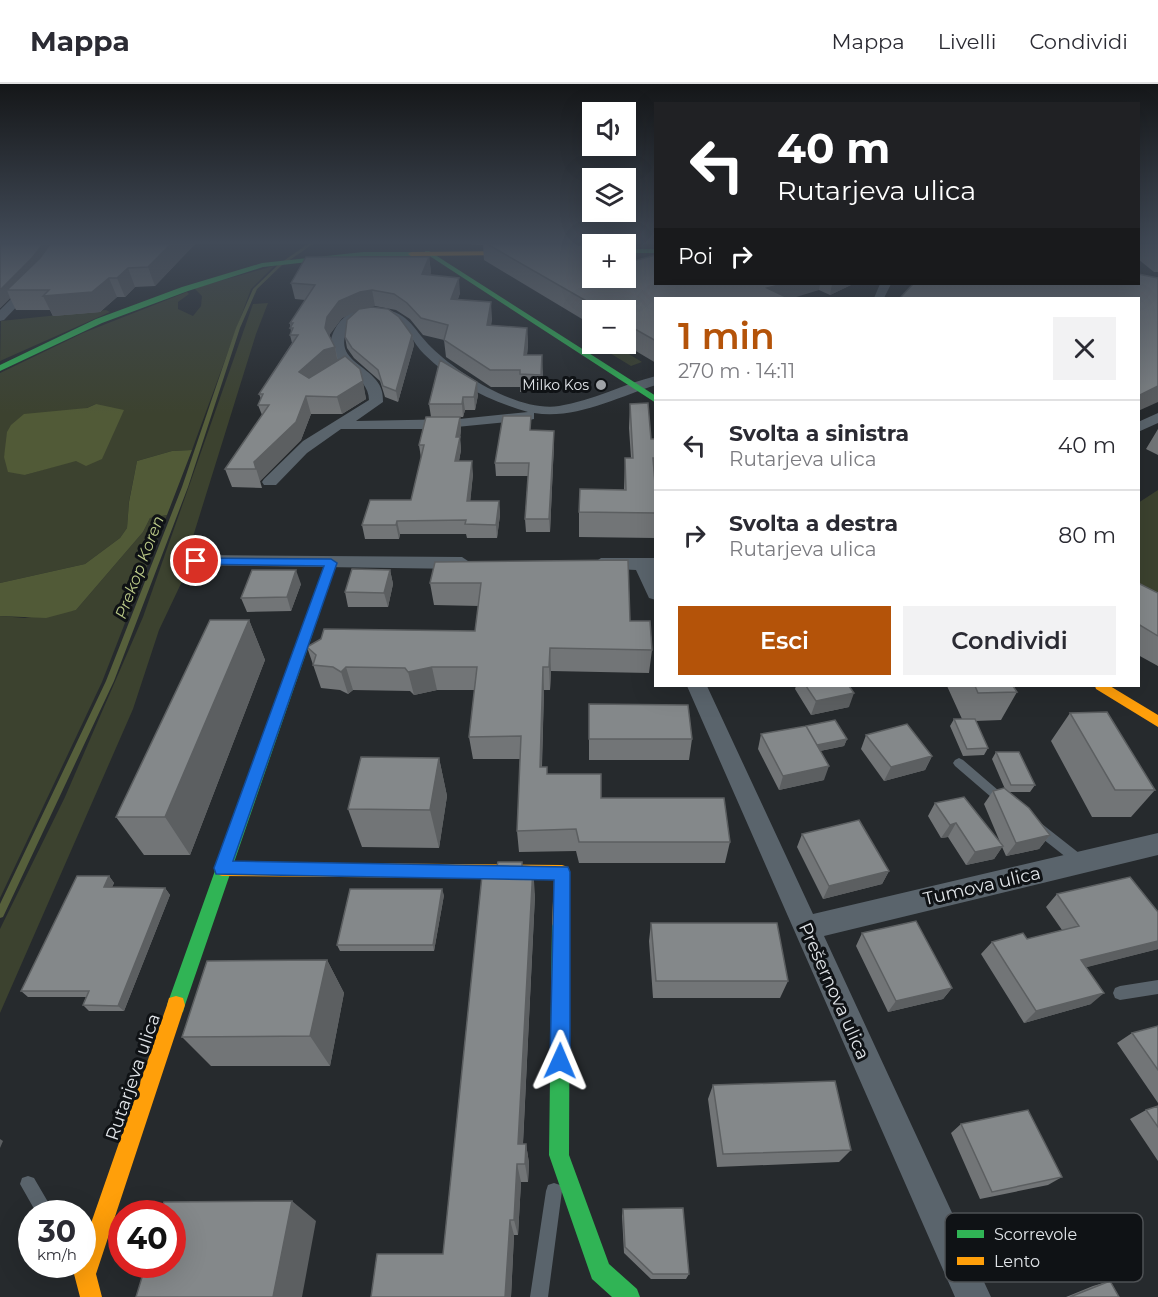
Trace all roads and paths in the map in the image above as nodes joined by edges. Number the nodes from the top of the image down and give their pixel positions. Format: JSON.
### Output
{"nodes":[{"id":1,"x":16,"y":301,"type":"edge"},
{"id":2,"x":155,"y":301,"type":"edge"},
{"id":3,"x":501,"y":301,"type":"edge"},
{"id":4,"x":0,"y":317,"type":"edge"},
{"id":5,"x":350,"y":366,"type":"junction"},
{"id":6,"x":0,"y":368,"type":"edge"},
{"id":7,"x":334,"y":372,"type":"edge"},
{"id":8,"x":654,"y":381,"type":"edge"},
{"id":9,"x":634,"y":386,"type":"junction"},
{"id":10,"x":487,"y":393,"type":"junction"},
{"id":11,"x":654,"y":399,"type":"edge"},
{"id":12,"x":548,"y":412,"type":"junction"},
{"id":13,"x":1158,"y":417,"type":"edge"},
{"id":14,"x":484,"y":422,"type":"junction"},
{"id":15,"x":340,"y":425,"type":"junction"},
{"id":16,"x":1140,"y":427,"type":"edge"},
{"id":17,"x":270,"y":482,"type":"dead end"},
{"id":18,"x":196,"y":561,"type":"dead end"},
{"id":19,"x":331,"y":563,"type":"junction"},
{"id":20,"x":481,"y":564,"type":"edge"},
{"id":21,"x":585,"y":564,"type":"edge"},
{"id":22,"x":649,"y":564,"type":"edge"},
{"id":23,"x":654,"y":585,"type":"edge"},
{"id":24,"x":697,"y":687,"type":"edge"},
{"id":25,"x":1103,"y":687,"type":"edge"},
{"id":26,"x":1158,"y":722,"type":"edge"},
{"id":27,"x":959,"y":763,"type":"dead end"},
{"id":28,"x":1158,"y":844,"type":"edge"},
{"id":29,"x":1081,"y":862,"type":"junction"},
{"id":30,"x":222,"y":868,"type":"junction"},
{"id":31,"x":806,"y":928,"type":"junction"},
{"id":32,"x":1158,"y":987,"type":"edge"},
{"id":33,"x":1120,"y":993,"type":"dead end"},
{"id":34,"x":559,"y":1155,"type":"junction"},
{"id":35,"x":28,"y":1184,"type":"dead end"},
{"id":36,"x":38,"y":1200,"type":"edge"},
{"id":37,"x":96,"y":1229,"type":"edge"},
{"id":38,"x":945,"y":1237,"type":"edge"},
{"id":39,"x":85,"y":1278,"type":"edge"},
{"id":40,"x":965,"y":1282,"type":"edge"},
{"id":41,"x":91,"y":1297,"type":"edge"},
{"id":42,"x":539,"y":1297,"type":"edge"},
{"id":43,"x":629,"y":1297,"type":"edge"},
{"id":44,"x":972,"y":1297,"type":"edge"}],
"edges":[{"from":1,"to":4,"type":"street"},
{"from":2,"to":6,"type":"street"},
{"from":3,"to":9,"type":"street"},
{"from":5,"to":7,"type":"street"},
{"from":5,"to":10,"type":"street"},
{"from":5,"to":15,"type":"street"},
{"from":8,"to":9,"type":"street"},
{"from":9,"to":11,"type":"street"},
{"from":9,"to":12,"type":"street"},
{"from":10,"to":12,"type":"street"},
{"from":10,"to":14,"type":"street"},
{"from":12,"to":14,"type":"street"},
{"from":13,"to":16,"type":"street"},
{"from":14,"to":15,"type":"street"},
{"from":15,"to":17,"type":"street"},
{"from":18,"to":19,"type":"street"},
{"from":19,"to":20,"type":"street"},
{"from":19,"to":30,"type":"street","name":"Rutarjeva ulica"},
{"from":21,"to":22,"type":"street"},
{"from":22,"to":23,"type":"street"},
{"from":24,"to":31,"type":"street","name":"Prešernova ulica"},
{"from":25,"to":26,"type":"street"},
{"from":27,"to":29,"type":"lane"},
{"from":28,"to":29,"type":"street","name":"Tumova ulica"},
{"from":29,"to":31,"type":"street","name":"Tumova ulica"},
{"from":30,"to":34,"type":"street"},
{"from":30,"to":37,"type":"street","name":"Rutarjeva ulica"},
{"from":31,"to":38,"type":"street","name":"Prešernova ulica"},
{"from":32,"to":33,"type":"lane"},
{"from":34,"to":42,"type":"lane"},
{"from":34,"to":43,"type":"street"},
{"from":35,"to":36,"type":"lane"},
{"from":39,"to":41,"type":"street","name":"Rutarjeva ulica"},
{"from":40,"to":44,"type":"street","name":"Prešernova ulica"}]}
